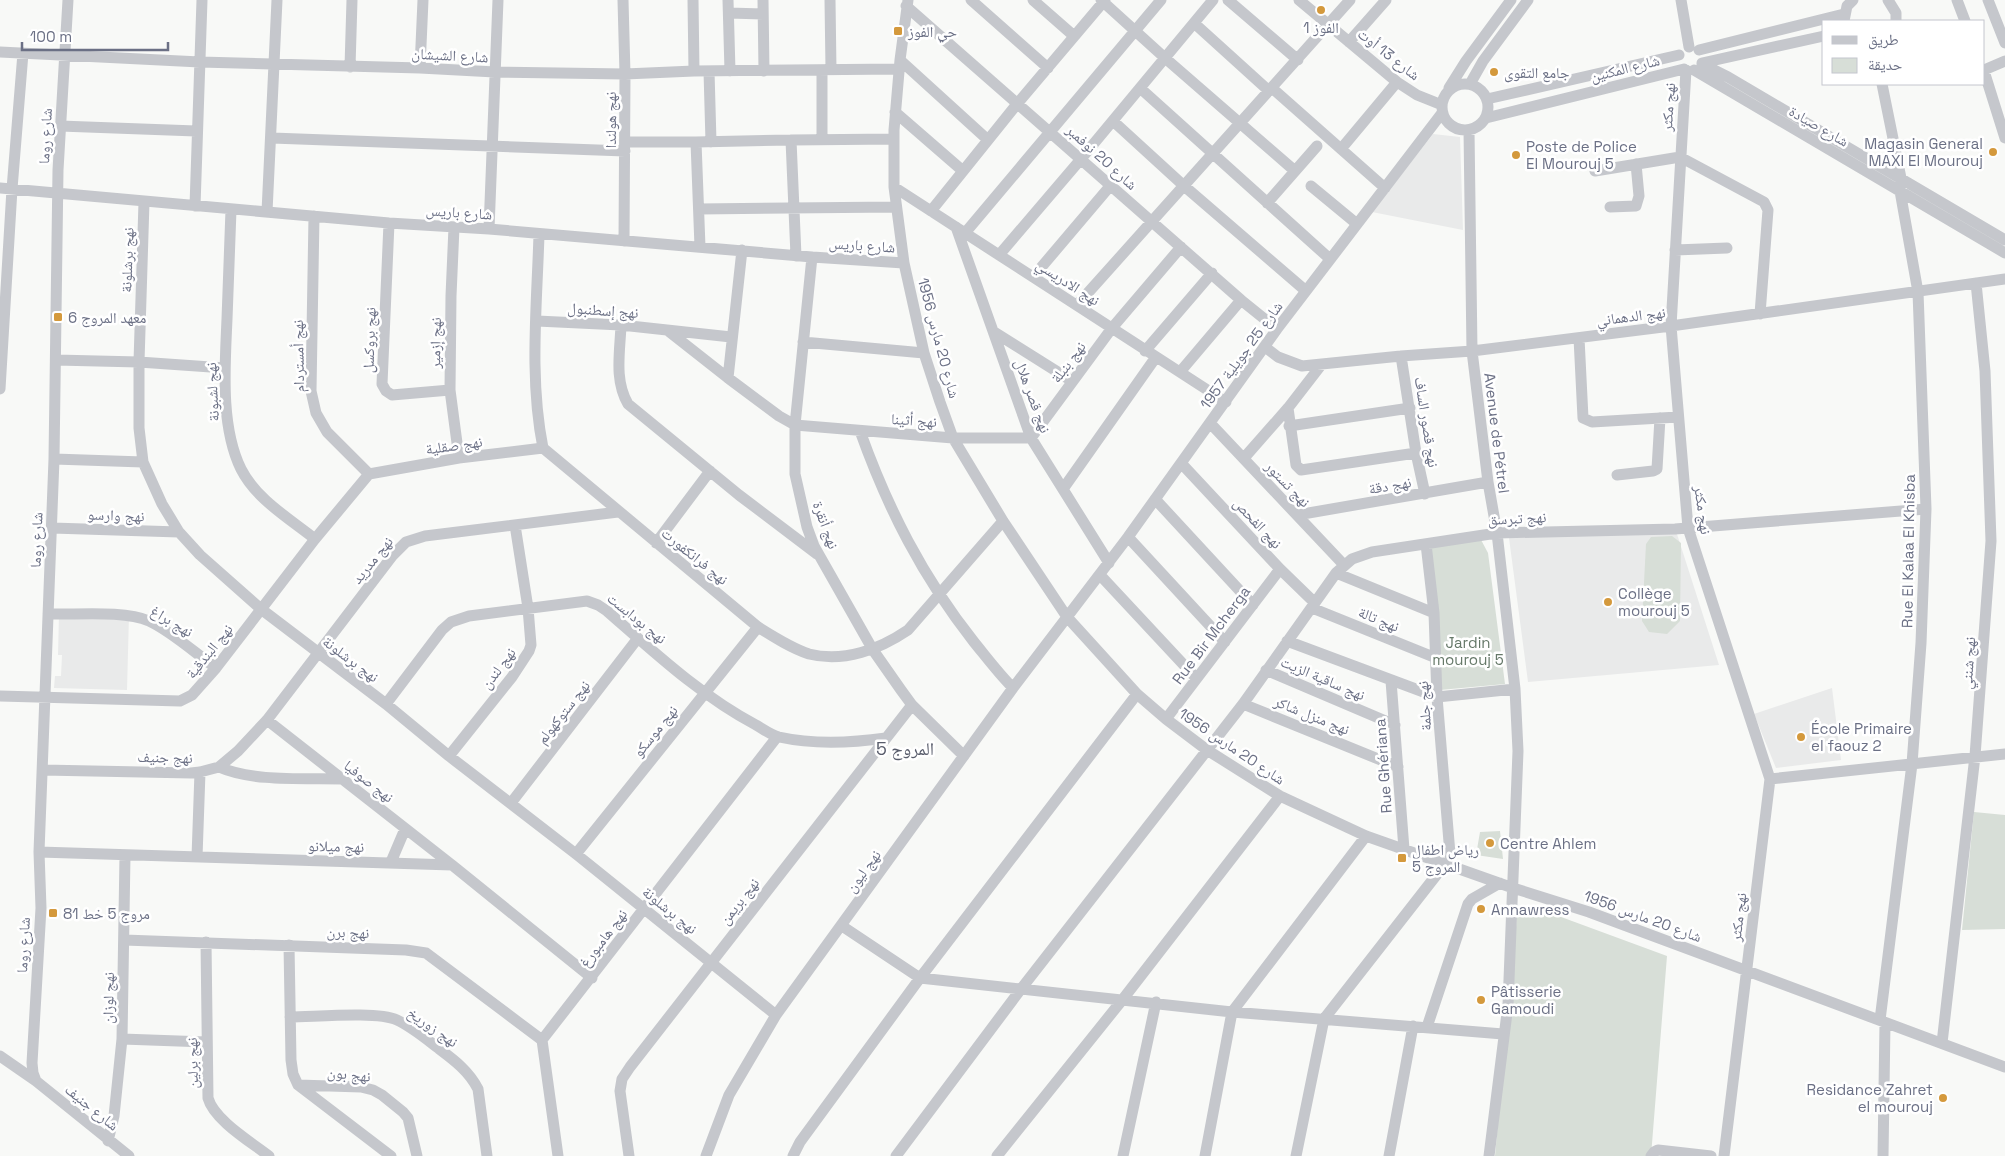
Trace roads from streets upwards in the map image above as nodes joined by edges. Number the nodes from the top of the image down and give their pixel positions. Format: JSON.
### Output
{"nodes":[{"id":1,"x":68,"y":0,"type":"edge"},
{"id":2,"x":202,"y":0,"type":"edge"},
{"id":3,"x":277,"y":0,"type":"edge"},
{"id":4,"x":352,"y":0,"type":"edge"},
{"id":5,"x":423,"y":0,"type":"edge"},
{"id":6,"x":498,"y":0,"type":"edge"},
{"id":7,"x":623,"y":0,"type":"edge"},
{"id":8,"x":693,"y":0,"type":"edge"},
{"id":9,"x":728,"y":0,"type":"edge"},
{"id":10,"x":763,"y":0,"type":"edge"},
{"id":11,"x":830,"y":0,"type":"edge"},
{"id":12,"x":971,"y":0,"type":"edge"},
{"id":13,"x":1033,"y":0,"type":"edge"},
{"id":14,"x":1160,"y":0,"type":"edge"},
{"id":15,"x":1213,"y":0,"type":"edge"},
{"id":16,"x":1228,"y":0,"type":"edge"},
{"id":17,"x":1299,"y":0,"type":"edge"},
{"id":18,"x":1350,"y":0,"type":"edge"},
{"id":19,"x":1386,"y":0,"type":"edge"},
{"id":20,"x":1511,"y":0,"type":"edge"},
{"id":21,"x":1528,"y":0,"type":"edge"},
{"id":22,"x":1681,"y":0,"type":"edge"},
{"id":23,"x":1853,"y":0,"type":"edge"},
{"id":24,"x":1888,"y":0,"type":"edge"},
{"id":25,"x":1957,"y":0,"type":"edge"},
{"id":26,"x":1988,"y":0,"type":"edge"},
{"id":27,"x":1103,"y":1,"type":"edge"},
{"id":28,"x":907,"y":3,"type":"edge"},
{"id":29,"x":729,"y":13,"type":"junction"},
{"id":30,"x":763,"y":14,"type":"junction"},
{"id":31,"x":1844,"y":18,"type":"edge"},
{"id":32,"x":1896,"y":20,"type":"edge"},
{"id":33,"x":1965,"y":20,"type":"edge"},
{"id":34,"x":1194,"y":22,"type":"junction"},
{"id":35,"x":1822,"y":22,"type":"edge"},
{"id":36,"x":1328,"y":26,"type":"junction"},
{"id":37,"x":1135,"y":31,"type":"junction"},
{"id":38,"x":1074,"y":36,"type":"junction"},
{"id":39,"x":1822,"y":36,"type":"edge"},
{"id":40,"x":1349,"y":42,"type":"junction"},
{"id":41,"x":2005,"y":43,"type":"edge"},
{"id":42,"x":1694,"y":48,"type":"junction"},
{"id":43,"x":0,"y":52,"type":"edge"},
{"id":44,"x":23,"y":53,"type":"junction"},
{"id":45,"x":64,"y":54,"type":"junction"},
{"id":46,"x":1679,"y":55,"type":"junction"},
{"id":47,"x":1165,"y":58,"type":"junction"},
{"id":48,"x":1298,"y":60,"type":"junction"},
{"id":49,"x":200,"y":62,"type":"junction"},
{"id":50,"x":2005,"y":62,"type":"edge"},
{"id":51,"x":274,"y":64,"type":"junction"},
{"id":52,"x":900,"y":65,"type":"junction"},
{"id":53,"x":350,"y":67,"type":"junction"},
{"id":54,"x":1694,"y":67,"type":"junction"},
{"id":55,"x":420,"y":68,"type":"junction"},
{"id":56,"x":1048,"y":68,"type":"junction"},
{"id":57,"x":827,"y":69,"type":"junction"},
{"id":58,"x":1985,"y":70,"type":"edge"},
{"id":59,"x":694,"y":71,"type":"junction"},
{"id":60,"x":709,"y":71,"type":"junction"},
{"id":61,"x":730,"y":71,"type":"junction"},
{"id":62,"x":764,"y":71,"type":"junction"},
{"id":63,"x":495,"y":72,"type":"junction"},
{"id":64,"x":1985,"y":73,"type":"edge"},
{"id":65,"x":625,"y":74,"type":"junction"},
{"id":66,"x":1397,"y":82,"type":"junction"},
{"id":67,"x":1470,"y":84,"type":"junction"},
{"id":68,"x":1882,"y":85,"type":"edge"},
{"id":69,"x":1140,"y":88,"type":"junction"},
{"id":70,"x":1270,"y":90,"type":"junction"},
{"id":71,"x":1446,"y":93,"type":"junction"},
{"id":72,"x":1487,"y":99,"type":"junction"},
{"id":73,"x":1017,"y":104,"type":"junction"},
{"id":74,"x":1442,"y":109,"type":"junction"},
{"id":75,"x":896,"y":112,"type":"junction"},
{"id":76,"x":1486,"y":118,"type":"junction"},
{"id":77,"x":1113,"y":121,"type":"junction"},
{"id":78,"x":1240,"y":123,"type":"junction"},
{"id":79,"x":60,"y":126,"type":"junction"},
{"id":80,"x":1469,"y":130,"type":"junction"},
{"id":81,"x":196,"y":131,"type":"junction"},
{"id":82,"x":1051,"y":132,"type":"junction"},
{"id":83,"x":272,"y":138,"type":"junction"},
{"id":84,"x":822,"y":138,"type":"junction"},
{"id":85,"x":2005,"y":138,"type":"edge"},
{"id":86,"x":894,"y":139,"type":"junction"},
{"id":87,"x":790,"y":140,"type":"junction"},
{"id":88,"x":988,"y":140,"type":"junction"},
{"id":89,"x":696,"y":142,"type":"junction"},
{"id":90,"x":710,"y":142,"type":"junction"},
{"id":91,"x":492,"y":146,"type":"junction"},
{"id":92,"x":625,"y":146,"type":"junction"},
{"id":93,"x":1316,"y":146,"type":"dead end"},
{"id":94,"x":1341,"y":149,"type":"junction"},
{"id":95,"x":1212,"y":154,"type":"junction"},
{"id":96,"x":1680,"y":157,"type":"junction"},
{"id":97,"x":1081,"y":159,"type":"junction"},
{"id":98,"x":1636,"y":164,"type":"junction"},
{"id":99,"x":963,"y":171,"type":"junction"},
{"id":100,"x":1295,"y":171,"type":"junction"},
{"id":101,"x":1595,"y":171,"type":"dead end"},
{"id":102,"x":1901,"y":178,"type":"junction"},
{"id":103,"x":1111,"y":185,"type":"junction"},
{"id":104,"x":1183,"y":185,"type":"junction"},
{"id":105,"x":1311,"y":186,"type":"dead end"},
{"id":106,"x":894,"y":187,"type":"junction"},
{"id":107,"x":1385,"y":188,"type":"junction"},
{"id":108,"x":6,"y":189,"type":"edge"},
{"id":109,"x":1900,"y":191,"type":"junction"},
{"id":110,"x":57,"y":194,"type":"junction"},
{"id":111,"x":144,"y":202,"type":"junction"},
{"id":112,"x":1267,"y":203,"type":"junction"},
{"id":113,"x":195,"y":206,"type":"junction"},
{"id":114,"x":793,"y":207,"type":"junction"},
{"id":115,"x":896,"y":207,"type":"junction"},
{"id":116,"x":1610,"y":208,"type":"dead end"},
{"id":117,"x":699,"y":209,"type":"junction"},
{"id":118,"x":231,"y":210,"type":"junction"},
{"id":119,"x":931,"y":211,"type":"junction"},
{"id":120,"x":267,"y":212,"type":"junction"},
{"id":121,"x":314,"y":216,"type":"junction"},
{"id":122,"x":1151,"y":221,"type":"junction"},
{"id":123,"x":388,"y":223,"type":"junction"},
{"id":124,"x":1357,"y":224,"type":"junction"},
{"id":125,"x":454,"y":227,"type":"junction"},
{"id":126,"x":489,"y":229,"type":"junction"},
{"id":127,"x":960,"y":230,"type":"junction"},
{"id":128,"x":539,"y":234,"type":"junction"},
{"id":129,"x":2005,"y":240,"type":"edge"},
{"id":130,"x":624,"y":241,"type":"junction"},
{"id":131,"x":700,"y":247,"type":"junction"},
{"id":132,"x":1181,"y":247,"type":"junction"},
{"id":133,"x":1727,"y":248,"type":"dead end"},
{"id":134,"x":742,"y":250,"type":"junction"},
{"id":135,"x":1675,"y":250,"type":"junction"},
{"id":136,"x":2005,"y":253,"type":"edge"},
{"id":137,"x":999,"y":255,"type":"junction"},
{"id":138,"x":796,"y":256,"type":"junction"},
{"id":139,"x":812,"y":257,"type":"junction"},
{"id":140,"x":1330,"y":259,"type":"junction"},
{"id":141,"x":904,"y":263,"type":"junction"},
{"id":142,"x":1212,"y":273,"type":"junction"},
{"id":143,"x":1033,"y":277,"type":"junction"},
{"id":144,"x":2005,"y":279,"type":"edge"},
{"id":145,"x":1976,"y":283,"type":"junction"},
{"id":146,"x":1306,"y":291,"type":"junction"},
{"id":147,"x":1918,"y":292,"type":"junction"},
{"id":148,"x":1241,"y":300,"type":"junction"},
{"id":149,"x":1077,"y":305,"type":"junction"},
{"id":150,"x":1760,"y":314,"type":"junction"},
{"id":151,"x":537,"y":321,"type":"junction"},
{"id":152,"x":621,"y":325,"type":"junction"},
{"id":153,"x":1671,"y":326,"type":"junction"},
{"id":154,"x":1112,"y":328,"type":"junction"},
{"id":155,"x":1277,"y":329,"type":"junction"},
{"id":156,"x":667,"y":330,"type":"junction"},
{"id":157,"x":994,"y":332,"type":"junction"},
{"id":158,"x":731,"y":337,"type":"junction"},
{"id":159,"x":1579,"y":338,"type":"junction"},
{"id":160,"x":803,"y":342,"type":"junction"},
{"id":161,"x":1264,"y":347,"type":"junction"},
{"id":162,"x":1145,"y":350,"type":"junction"},
{"id":163,"x":1472,"y":351,"type":"junction"},
{"id":164,"x":924,"y":353,"type":"junction"},
{"id":165,"x":1401,"y":356,"type":"junction"},
{"id":166,"x":1156,"y":357,"type":"junction"},
{"id":167,"x":56,"y":360,"type":"junction"},
{"id":168,"x":139,"y":362,"type":"junction"},
{"id":169,"x":1322,"y":364,"type":"junction"},
{"id":170,"x":225,"y":368,"type":"junction"},
{"id":171,"x":1180,"y":372,"type":"junction"},
{"id":172,"x":728,"y":378,"type":"junction"},
{"id":173,"x":1072,"y":382,"type":"junction"},
{"id":174,"x":0,"y":389,"type":"edge"},
{"id":175,"x":450,"y":390,"type":"junction"},
{"id":176,"x":1226,"y":402,"type":"junction"},
{"id":177,"x":1288,"y":408,"type":"junction"},
{"id":178,"x":1410,"y":408,"type":"junction"},
{"id":179,"x":1678,"y":417,"type":"junction"},
{"id":180,"x":1660,"y":418,"type":"junction"},
{"id":181,"x":1210,"y":423,"type":"junction"},
{"id":182,"x":794,"y":426,"type":"junction"},
{"id":183,"x":1289,"y":426,"type":"junction"},
{"id":184,"x":860,"y":431,"type":"junction"},
{"id":185,"x":953,"y":438,"type":"junction"},
{"id":186,"x":1031,"y":438,"type":"junction"},
{"id":187,"x":543,"y":448,"type":"junction"},
{"id":188,"x":1416,"y":453,"type":"junction"},
{"id":189,"x":459,"y":458,"type":"junction"},
{"id":190,"x":1244,"y":458,"type":"junction"},
{"id":191,"x":54,"y":459,"type":"junction"},
{"id":192,"x":143,"y":462,"type":"junction"},
{"id":193,"x":1181,"y":463,"type":"junction"},
{"id":194,"x":710,"y":471,"type":"junction"},
{"id":195,"x":369,"y":474,"type":"junction"},
{"id":196,"x":1617,"y":475,"type":"dead end"},
{"id":197,"x":1488,"y":482,"type":"junction"},
{"id":198,"x":1063,"y":489,"type":"junction"},
{"id":199,"x":1425,"y":494,"type":"junction"},
{"id":200,"x":1155,"y":499,"type":"junction"},
{"id":201,"x":1926,"y":509,"type":"junction"},
{"id":202,"x":618,"y":512,"type":"junction"},
{"id":203,"x":1297,"y":514,"type":"junction"},
{"id":204,"x":1003,"y":521,"type":"junction"},
{"id":205,"x":515,"y":525,"type":"junction"},
{"id":206,"x":52,"y":528,"type":"junction"},
{"id":207,"x":1688,"y":528,"type":"junction"},
{"id":208,"x":179,"y":532,"type":"junction"},
{"id":209,"x":1496,"y":533,"type":"junction"},
{"id":210,"x":1128,"y":537,"type":"junction"},
{"id":211,"x":315,"y":539,"type":"junction"},
{"id":212,"x":656,"y":543,"type":"junction"},
{"id":213,"x":1426,"y":544,"type":"junction"},
{"id":214,"x":820,"y":556,"type":"junction"},
{"id":215,"x":1109,"y":563,"type":"junction"},
{"id":216,"x":1280,"y":569,"type":"junction"},
{"id":217,"x":1340,"y":569,"type":"junction"},
{"id":218,"x":1100,"y":575,"type":"junction"},
{"id":219,"x":940,"y":596,"type":"junction"},
{"id":220,"x":1253,"y":604,"type":"junction"},
{"id":221,"x":1313,"y":606,"type":"junction"},
{"id":222,"x":528,"y":608,"type":"junction"},
{"id":223,"x":261,"y":609,"type":"junction"},
{"id":224,"x":1434,"y":613,"type":"junction"},
{"id":225,"x":48,"y":614,"type":"junction"},
{"id":226,"x":1066,"y":617,"type":"junction"},
{"id":227,"x":758,"y":627,"type":"junction"},
{"id":228,"x":638,"y":638,"type":"junction"},
{"id":229,"x":1287,"y":641,"type":"junction"},
{"id":230,"x":1225,"y":642,"type":"junction"},
{"id":231,"x":873,"y":650,"type":"junction"},
{"id":232,"x":319,"y":653,"type":"junction"},
{"id":233,"x":1436,"y":658,"type":"junction"},
{"id":234,"x":216,"y":668,"type":"junction"},
{"id":235,"x":1266,"y":670,"type":"junction"},
{"id":236,"x":1196,"y":678,"type":"junction"},
{"id":237,"x":1391,"y":681,"type":"junction"},
{"id":238,"x":1014,"y":688,"type":"junction"},
{"id":239,"x":1515,"y":689,"type":"junction"},
{"id":240,"x":705,"y":693,"type":"junction"},
{"id":241,"x":1137,"y":694,"type":"junction"},
{"id":242,"x":0,"y":696,"type":"edge"},
{"id":243,"x":45,"y":697,"type":"junction"},
{"id":244,"x":1437,"y":697,"type":"junction"},
{"id":245,"x":386,"y":704,"type":"junction"},
{"id":246,"x":1243,"y":704,"type":"junction"},
{"id":247,"x":912,"y":705,"type":"junction"},
{"id":248,"x":267,"y":720,"type":"junction"},
{"id":249,"x":1166,"y":720,"type":"junction"},
{"id":250,"x":1395,"y":725,"type":"junction"},
{"id":251,"x":778,"y":737,"type":"junction"},
{"id":252,"x":886,"y":738,"type":"junction"},
{"id":253,"x":855,"y":742,"type":"junction"},
{"id":254,"x":1207,"y":750,"type":"junction"},
{"id":255,"x":2005,"y":754,"type":"edge"},
{"id":256,"x":448,"y":756,"type":"junction"},
{"id":257,"x":964,"y":756,"type":"junction"},
{"id":258,"x":1975,"y":756,"type":"junction"},
{"id":259,"x":868,"y":761,"type":"junction"},
{"id":260,"x":1912,"y":764,"type":"junction"},
{"id":261,"x":218,"y":767,"type":"junction"},
{"id":262,"x":1398,"y":767,"type":"junction"},
{"id":263,"x":43,"y":770,"type":"junction"},
{"id":264,"x":200,"y":772,"type":"junction"},
{"id":265,"x":342,"y":779,"type":"junction"},
{"id":266,"x":1770,"y":779,"type":"junction"},
{"id":267,"x":1280,"y":796,"type":"junction"},
{"id":268,"x":511,"y":804,"type":"junction"},
{"id":269,"x":405,"y":829,"type":"junction"},
{"id":270,"x":1366,"y":836,"type":"junction"},
{"id":271,"x":1404,"y":849,"type":"junction"},
{"id":272,"x":39,"y":852,"type":"junction"},
{"id":273,"x":576,"y":854,"type":"junction"},
{"id":274,"x":125,"y":855,"type":"junction"},
{"id":275,"x":197,"y":857,"type":"junction"},
{"id":276,"x":391,"y":862,"type":"junction"},
{"id":277,"x":452,"y":865,"type":"junction"},
{"id":278,"x":1448,"y":865,"type":"junction"},
{"id":279,"x":1500,"y":883,"type":"junction"},
{"id":280,"x":1513,"y":888,"type":"junction"},
{"id":281,"x":644,"y":909,"type":"junction"},
{"id":282,"x":842,"y":926,"type":"junction"},
{"id":283,"x":124,"y":940,"type":"junction"},
{"id":284,"x":206,"y":942,"type":"junction"},
{"id":285,"x":289,"y":945,"type":"junction"},
{"id":286,"x":710,"y":962,"type":"junction"},
{"id":287,"x":1746,"y":971,"type":"junction"},
{"id":288,"x":592,"y":978,"type":"junction"},
{"id":289,"x":920,"y":978,"type":"junction"},
{"id":290,"x":1021,"y":989,"type":"junction"},
{"id":291,"x":1123,"y":1000,"type":"junction"},
{"id":292,"x":1156,"y":1002,"type":"junction"},
{"id":293,"x":1232,"y":1012,"type":"junction"},
{"id":294,"x":776,"y":1014,"type":"junction"},
{"id":295,"x":290,"y":1017,"type":"junction"},
{"id":296,"x":1324,"y":1019,"type":"junction"},
{"id":297,"x":1883,"y":1022,"type":"junction"},
{"id":298,"x":1413,"y":1026,"type":"junction"},
{"id":299,"x":1427,"y":1027,"type":"junction"},
{"id":300,"x":1503,"y":1034,"type":"junction"},
{"id":301,"x":122,"y":1039,"type":"junction"},
{"id":302,"x":542,"y":1040,"type":"junction"},
{"id":303,"x":206,"y":1042,"type":"junction"},
{"id":304,"x":1942,"y":1043,"type":"junction"},
{"id":305,"x":0,"y":1056,"type":"edge"},
{"id":306,"x":2005,"y":1066,"type":"edge"},
{"id":307,"x":36,"y":1081,"type":"junction"},
{"id":308,"x":298,"y":1085,"type":"junction"},
{"id":309,"x":108,"y":1141,"type":"junction"},
{"id":310,"x":129,"y":1156,"type":"edge"},
{"id":311,"x":269,"y":1156,"type":"edge"},
{"id":312,"x":391,"y":1156,"type":"edge"},
{"id":313,"x":417,"y":1156,"type":"edge"},
{"id":314,"x":487,"y":1156,"type":"edge"},
{"id":315,"x":558,"y":1156,"type":"edge"},
{"id":316,"x":629,"y":1156,"type":"edge"},
{"id":317,"x":706,"y":1156,"type":"edge"},
{"id":318,"x":792,"y":1156,"type":"edge"},
{"id":319,"x":896,"y":1156,"type":"edge"},
{"id":320,"x":997,"y":1156,"type":"edge"},
{"id":321,"x":1123,"y":1156,"type":"edge"},
{"id":322,"x":1205,"y":1156,"type":"edge"},
{"id":323,"x":1296,"y":1156,"type":"edge"},
{"id":324,"x":1389,"y":1156,"type":"edge"},
{"id":325,"x":1489,"y":1156,"type":"edge"},
{"id":326,"x":1652,"y":1156,"type":"edge"},
{"id":327,"x":1711,"y":1156,"type":"edge"},
{"id":328,"x":1724,"y":1156,"type":"edge"},
{"id":329,"x":1884,"y":1156,"type":"edge"}],
"edges":[{"from":1,"to":45,"type":"street","name":"شارع روما"},
{"from":2,"to":49,"type":"street"},
{"from":3,"to":51,"type":"street"},
{"from":4,"to":53,"type":"street"},
{"from":5,"to":55,"type":"street"},
{"from":6,"to":63,"type":"street"},
{"from":7,"to":65,"type":"street","name":"نهج هولندا"},
{"from":8,"to":59,"type":"street"},
{"from":9,"to":29,"type":"street"},
{"from":10,"to":30,"type":"street"},
{"from":11,"to":57,"type":"street"},
{"from":12,"to":56,"type":"street"},
{"from":13,"to":38,"type":"street"},
{"from":14,"to":37,"type":"street"},
{"from":15,"to":34,"type":"street"},
{"from":16,"to":48,"type":"street"},
{"from":17,"to":36,"type":"street","name":"شارع 13 أوت"},
{"from":18,"to":36,"type":"street"},
{"from":19,"to":40,"type":"street"},
{"from":20,"to":71,"type":"street"},
{"from":21,"to":67,"type":"street"},
{"from":22,"to":42,"type":"street"},
{"from":23,"to":31,"type":"street"},
{"from":24,"to":32,"type":"street"},
{"from":25,"to":33,"type":"street"},
{"from":26,"to":41,"type":"street"},
{"from":27,"to":37,"type":"street"},
{"from":27,"to":38,"type":"street"},
{"from":28,"to":52,"type":"street","name":"شارع 20 مارس 1956"},
{"from":28,"to":73,"type":"street","name":"شارع 20 نوفمبر"},
{"from":29,"to":30,"type":"street"},
{"from":29,"to":61,"type":"street"},
{"from":30,"to":62,"type":"street"},
{"from":34,"to":47,"type":"street"},
{"from":34,"to":70,"type":"street"},
{"from":35,"to":42,"type":"street"},
{"from":36,"to":40,"type":"street","name":"شارع 13 أوت"},
{"from":36,"to":48,"type":"street"},
{"from":37,"to":47,"type":"street"},
{"from":37,"to":82,"type":"street"},
{"from":38,"to":56,"type":"street"},
{"from":39,"to":54,"type":"street","name":"شارع المكنين"},
{"from":40,"to":66,"type":"street","name":"شارع 13 أوت"},
{"from":42,"to":46,"type":"street"},
{"from":42,"to":54,"type":"street"},
{"from":43,"to":44,"type":"street","name":"شارع الشيشان"},
{"from":44,"to":45,"type":"street","name":"شارع الشيشان"},
{"from":44,"to":108,"type":"street"},
{"from":45,"to":49,"type":"street","name":"شارع الشيشان"},
{"from":45,"to":79,"type":"street","name":"شارع روما"},
{"from":46,"to":54,"type":"street"},
{"from":46,"to":72,"type":"street","name":"شارع المكنين"},
{"from":47,"to":69,"type":"street"},
{"from":47,"to":78,"type":"street"},
{"from":48,"to":70,"type":"street"},
{"from":49,"to":51,"type":"street","name":"شارع الشيشان"},
{"from":49,"to":81,"type":"street"},
{"from":50,"to":58,"type":"street"},
{"from":51,"to":53,"type":"street","name":"شارع الشيشان"},
{"from":51,"to":83,"type":"street"},
{"from":52,"to":57,"type":"street","name":"شارع الشيشان"},
{"from":52,"to":75,"type":"street","name":"شارع 20 مارس 1956"},
{"from":52,"to":88,"type":"street"},
{"from":53,"to":55,"type":"street","name":"شارع الشيشان"},
{"from":54,"to":76,"type":"street","name":"شارع المكنين"},
{"from":54,"to":96,"type":"street","name":"نهج مكثر"},
{"from":54,"to":102,"type":"street","name":"شارع صيادة"},
{"from":54,"to":109,"type":"street","name":"شارع صيادة"},
{"from":55,"to":63,"type":"street","name":"شارع الشيشان"},
{"from":56,"to":73,"type":"street"},
{"from":57,"to":62,"type":"street","name":"شارع الشيشان"},
{"from":57,"to":84,"type":"street"},
{"from":59,"to":60,"type":"street","name":"شارع الشيشان"},
{"from":59,"to":65,"type":"street","name":"شارع الشيشان"},
{"from":60,"to":61,"type":"street","name":"شارع الشيشان"},
{"from":60,"to":90,"type":"street"},
{"from":61,"to":62,"type":"street","name":"شارع الشيشان"},
{"from":63,"to":65,"type":"street","name":"شارع الشيشان"},
{"from":63,"to":91,"type":"street"},
{"from":64,"to":85,"type":"street"},
{"from":65,"to":92,"type":"street","name":"نهج هولندا"},
{"from":66,"to":74,"type":"street","name":"شارع 13 أوت"},
{"from":66,"to":94,"type":"street"},
{"from":67,"to":71,"type":"street"},
{"from":67,"to":72,"type":"street"},
{"from":68,"to":102,"type":"street","name":"Rue El Kalaa El Khisba"},
{"from":69,"to":77,"type":"street"},
{"from":69,"to":95,"type":"street"},
{"from":70,"to":78,"type":"street"},
{"from":70,"to":94,"type":"street"},
{"from":71,"to":74,"type":"street"},
{"from":72,"to":76,"type":"street"},
{"from":73,"to":82,"type":"street","name":"شارع 20 نوفمبر"},
{"from":73,"to":88,"type":"street"},
{"from":74,"to":80,"type":"street"},
{"from":74,"to":107,"type":"street","name":"شارع 25 جويلية 1957"},
{"from":75,"to":86,"type":"street","name":"شارع 20 مارس 1956"},
{"from":75,"to":99,"type":"street"},
{"from":76,"to":80,"type":"street"},
{"from":77,"to":97,"type":"street"},
{"from":77,"to":104,"type":"street"},
{"from":78,"to":95,"type":"street"},
{"from":78,"to":100,"type":"street"},
{"from":79,"to":81,"type":"street"},
{"from":79,"to":110,"type":"street","name":"شارع روما"},
{"from":80,"to":163,"type":"street","name":"Avenue de Pétrel"},
{"from":81,"to":113,"type":"street"},
{"from":82,"to":97,"type":"street","name":"شارع 20 نوفمبر"},
{"from":82,"to":127,"type":"street"},
{"from":83,"to":91,"type":"street"},
{"from":83,"to":120,"type":"street"},
{"from":84,"to":86,"type":"street"},
{"from":84,"to":87,"type":"street"},
{"from":86,"to":106,"type":"street","name":"شارع 20 مارس 1956"},
{"from":87,"to":90,"type":"street"},
{"from":87,"to":114,"type":"street"},
{"from":88,"to":99,"type":"street"},
{"from":89,"to":90,"type":"street"},
{"from":89,"to":92,"type":"street"},
{"from":89,"to":117,"type":"street"},
{"from":91,"to":92,"type":"street"},
{"from":91,"to":126,"type":"street"},
{"from":92,"to":130,"type":"street","name":"نهج هولندا"},
{"from":93,"to":100,"type":"street"},
{"from":94,"to":107,"type":"street"},
{"from":95,"to":104,"type":"street"},
{"from":95,"to":112,"type":"street"},
{"from":96,"to":98,"type":"street"},
{"from":96,"to":135,"type":"street","name":"نهج مكثر"},
{"from":96,"to":150,"type":"street"},
{"from":97,"to":103,"type":"street","name":"شارع 20 نوفمبر"},
{"from":97,"to":137,"type":"street"},
{"from":98,"to":101,"type":"street"},
{"from":98,"to":116,"type":"street"},
{"from":99,"to":119,"type":"street"},
{"from":100,"to":112,"type":"street"},
{"from":102,"to":109,"type":"street","name":"Rue El Kalaa El Khisba"},
{"from":102,"to":129,"type":"street","name":"شارع صيادة"},
{"from":103,"to":122,"type":"street","name":"شارع 20 نوفمبر"},
{"from":103,"to":143,"type":"street"},
{"from":104,"to":122,"type":"street"},
{"from":104,"to":146,"type":"street"},
{"from":105,"to":124,"type":"street"},
{"from":106,"to":115,"type":"street","name":"شارع 20 مارس 1956"},
{"from":106,"to":119,"type":"street","name":"نهج الادريسي"},
{"from":107,"to":124,"type":"street","name":"شارع 25 جويلية 1957"},
{"from":108,"to":110,"type":"street","name":"شارع باريس"},
{"from":108,"to":174,"type":"street"},
{"from":109,"to":136,"type":"street","name":"شارع صيادة"},
{"from":109,"to":147,"type":"street","name":"Rue El Kalaa El Khisba"},
{"from":110,"to":111,"type":"street","name":"شارع باريس"},
{"from":110,"to":167,"type":"street","name":"شارع روما"},
{"from":111,"to":113,"type":"street","name":"شارع باريس"},
{"from":111,"to":168,"type":"street","name":"نهج برشلونة"},
{"from":112,"to":140,"type":"street"},
{"from":113,"to":118,"type":"street","name":"شارع باريس"},
{"from":114,"to":115,"type":"street"},
{"from":114,"to":117,"type":"street"},
{"from":114,"to":138,"type":"street"},
{"from":115,"to":141,"type":"street","name":"شارع 20 مارس 1956"},
{"from":117,"to":131,"type":"street"},
{"from":118,"to":120,"type":"street","name":"شارع باريس"},
{"from":118,"to":170,"type":"street","name":"نهج لشبونة"},
{"from":119,"to":127,"type":"street","name":"نهج الادريسي"},
{"from":120,"to":121,"type":"street","name":"شارع باريس"},
{"from":121,"to":123,"type":"street","name":"شارع باريس"},
{"from":121,"to":195,"type":"street","name":"نهج أمستردام"},
{"from":122,"to":132,"type":"street","name":"شارع 20 نوفمبر"},
{"from":122,"to":149,"type":"street"},
{"from":123,"to":125,"type":"street","name":"شارع باريس"},
{"from":123,"to":175,"type":"street","name":"نهج بروكسل"},
{"from":124,"to":140,"type":"street","name":"شارع 25 جويلية 1957"},
{"from":125,"to":126,"type":"street","name":"شارع باريس"},
{"from":125,"to":175,"type":"street","name":"نهج إزمير"},
{"from":126,"to":128,"type":"street","name":"شارع باريس"},
{"from":127,"to":137,"type":"street","name":"نهج الادريسي"},
{"from":127,"to":157,"type":"street","name":"نهج قصر هلال"},
{"from":128,"to":130,"type":"street","name":"شارع باريس"},
{"from":128,"to":151,"type":"street"},
{"from":130,"to":131,"type":"street","name":"شارع باريس"},
{"from":131,"to":134,"type":"street","name":"شارع باريس"},
{"from":132,"to":142,"type":"street","name":"شارع 20 نوفمبر"},
{"from":132,"to":154,"type":"street","name":"نهج بنبلة"},
{"from":133,"to":135,"type":"street"},
{"from":134,"to":138,"type":"street","name":"شارع باريس"},
{"from":134,"to":158,"type":"street"},
{"from":135,"to":153,"type":"street","name":"نهج مكثر"},
{"from":137,"to":143,"type":"street","name":"نهج الادريسي"},
{"from":138,"to":139,"type":"street","name":"شارع باريس"},
{"from":139,"to":141,"type":"street","name":"شارع باريس"},
{"from":139,"to":160,"type":"street","name":"نهج أنقرة"},
{"from":140,"to":146,"type":"street","name":"شارع 25 جويلية 1957"},
{"from":141,"to":164,"type":"street","name":"شارع 20 مارس 1956"},
{"from":142,"to":148,"type":"street","name":"شارع 20 نوفمبر"},
{"from":142,"to":162,"type":"street"},
{"from":143,"to":149,"type":"street","name":"نهج الادريسي"},
{"from":144,"to":145,"type":"street","name":"نهج الدهماني"},
{"from":145,"to":147,"type":"street","name":"نهج الدهماني"},
{"from":145,"to":258,"type":"street","name":"نهج شنني"},
{"from":146,"to":155,"type":"street","name":"شارع 25 جويلية 1957"},
{"from":147,"to":150,"type":"street","name":"نهج الدهماني"},
{"from":147,"to":201,"type":"street","name":"Rue El Kalaa El Khisba"},
{"from":148,"to":155,"type":"street","name":"شارع 20 نوفمبر"},
{"from":148,"to":171,"type":"street"},
{"from":149,"to":154,"type":"street","name":"نهج الادريسي"},
{"from":150,"to":153,"type":"street","name":"نهج الدهماني"},
{"from":151,"to":152,"type":"street","name":"نهج إسطنبول"},
{"from":151,"to":187,"type":"street"},
{"from":152,"to":156,"type":"street","name":"نهج إسطنبول"},
{"from":152,"to":194,"type":"street"},
{"from":153,"to":159,"type":"street","name":"نهج الدهماني"},
{"from":153,"to":179,"type":"street","name":"نهج مكثر"},
{"from":154,"to":162,"type":"street","name":"نهج الادريسي"},
{"from":154,"to":173,"type":"street","name":"نهج بنبلة"},
{"from":155,"to":161,"type":"street","name":"شارع 25 جويلية 1957"},
{"from":156,"to":158,"type":"street","name":"نهج إسطنبول"},
{"from":156,"to":172,"type":"street"},
{"from":157,"to":173,"type":"street"},
{"from":157,"to":186,"type":"street","name":"نهج قصر هلال"},
{"from":158,"to":172,"type":"street"},
{"from":159,"to":163,"type":"street","name":"نهج الدهماني"},
{"from":159,"to":180,"type":"street"},
{"from":160,"to":164,"type":"street"},
{"from":160,"to":182,"type":"street","name":"نهج أنقرة"},
{"from":161,"to":169,"type":"street","name":"نهج الدهماني"},
{"from":161,"to":176,"type":"street","name":"شارع 25 جويلية 1957"},
{"from":162,"to":166,"type":"street","name":"نهج الادريسي"},
{"from":163,"to":165,"type":"street","name":"نهج الدهماني"},
{"from":163,"to":197,"type":"street","name":"Avenue de Pétrel"},
{"from":164,"to":185,"type":"street","name":"شارع 20 مارس 1956"},
{"from":165,"to":169,"type":"street","name":"نهج الدهماني"},
{"from":165,"to":178,"type":"street","name":"نهج قصور الساف"},
{"from":166,"to":171,"type":"street","name":"نهج الادريسي"},
{"from":166,"to":198,"type":"street"},
{"from":167,"to":168,"type":"street"},
{"from":167,"to":191,"type":"street","name":"شارع روما"},
{"from":168,"to":170,"type":"street"},
{"from":168,"to":192,"type":"street","name":"نهج برشلونة"},
{"from":169,"to":177,"type":"street"},
{"from":170,"to":211,"type":"street","name":"نهج لشبونة"},
{"from":171,"to":176,"type":"street","name":"نهج الادريسي"},
{"from":172,"to":182,"type":"street"},
{"from":173,"to":186,"type":"street","name":"نهج بنبلة"},
{"from":175,"to":189,"type":"street","name":"نهج إزمير"},
{"from":176,"to":181,"type":"street","name":"شارع 25 جويلية 1957"},
{"from":177,"to":183,"type":"street"},
{"from":177,"to":190,"type":"street"},
{"from":178,"to":183,"type":"street"},
{"from":178,"to":188,"type":"street","name":"نهج قصور الساف"},
{"from":179,"to":180,"type":"street"},
{"from":179,"to":207,"type":"street","name":"نهج مكثر"},
{"from":180,"to":196,"type":"street"},
{"from":181,"to":190,"type":"street","name":"نهج تستور"},
{"from":181,"to":193,"type":"street","name":"شارع 25 جويلية 1957"},
{"from":182,"to":184,"type":"street","name":"نهج أثينا"},
{"from":182,"to":214,"type":"street","name":"نهج أنقرة"},
{"from":183,"to":188,"type":"street"},
{"from":184,"to":185,"type":"street","name":"نهج أثينا"},
{"from":184,"to":219,"type":"street"},
{"from":185,"to":186,"type":"street","name":"نهج أثينا"},
{"from":185,"to":204,"type":"street","name":"شارع 20 مارس 1956"},
{"from":186,"to":198,"type":"street","name":"نهج قصر هلال"},
{"from":187,"to":189,"type":"street","name":"نهج صقلية"},
{"from":187,"to":202,"type":"street","name":"نهج فرانكفورت"},
{"from":188,"to":199,"type":"street","name":"نهج قصور الساف"},
{"from":189,"to":195,"type":"street","name":"نهج صقلية"},
{"from":190,"to":203,"type":"street","name":"نهج تستور"},
{"from":191,"to":192,"type":"street"},
{"from":191,"to":206,"type":"street","name":"شارع روما"},
{"from":192,"to":208,"type":"street","name":"نهج برشلونة"},
{"from":193,"to":200,"type":"street","name":"شارع 25 جويلية 1957"},
{"from":193,"to":216,"type":"street","name":"نهج الفحص"},
{"from":194,"to":212,"type":"street"},
{"from":194,"to":214,"type":"street"},
{"from":195,"to":211,"type":"street","name":"نهج البندقية"},
{"from":197,"to":199,"type":"street","name":"نهج دقة"},
{"from":197,"to":209,"type":"street","name":"Avenue de Pétrel"},
{"from":198,"to":215,"type":"street","name":"نهج قصر هلال"},
{"from":199,"to":203,"type":"street","name":"نهج دقة"},
{"from":200,"to":210,"type":"street","name":"شارع 25 جويلية 1957"},
{"from":200,"to":220,"type":"street"},
{"from":201,"to":207,"type":"street","name":"نهج تبرسق"},
{"from":201,"to":260,"type":"street","name":"Rue El Kalaa El Khisba"},
{"from":202,"to":205,"type":"street","name":"نهج مدريد"},
{"from":202,"to":212,"type":"street","name":"نهج فرانكفورت"},
{"from":203,"to":217,"type":"street","name":"نهج تستور"},
{"from":204,"to":219,"type":"street","name":"نهج فرانكفورت"},
{"from":204,"to":226,"type":"street","name":"شارع 20 مارس 1956"},
{"from":205,"to":222,"type":"street","name":"نهج لندن"},
{"from":205,"to":232,"type":"street","name":"نهج مدريد"},
{"from":206,"to":208,"type":"street","name":"نهج وارسو"},
{"from":206,"to":225,"type":"street","name":"شارع روما"},
{"from":207,"to":209,"type":"street","name":"نهج تبرسق"},
{"from":207,"to":266,"type":"street","name":"نهج مكثر"},
{"from":208,"to":223,"type":"street","name":"نهج برشلونة"},
{"from":209,"to":213,"type":"street","name":"نهج تبرسق"},
{"from":209,"to":239,"type":"street","name":"Avenue de Pétrel"},
{"from":210,"to":215,"type":"street","name":"شارع 25 جويلية 1957"},
{"from":210,"to":230,"type":"street"},
{"from":211,"to":223,"type":"street","name":"نهج البندقية"},
{"from":212,"to":227,"type":"street","name":"نهج فرانكفورت"},
{"from":213,"to":217,"type":"street","name":"نهج تبرسق"},
{"from":213,"to":224,"type":"street","name":"نهج جلمة"},
{"from":214,"to":231,"type":"street","name":"نهج أنقرة"},
{"from":215,"to":218,"type":"street","name":"شارع 25 جويلية 1957"},
{"from":216,"to":220,"type":"street","name":"Rue Bir Mcherga"},
{"from":216,"to":221,"type":"street","name":"نهج الفحص"},
{"from":217,"to":221,"type":"street","name":"نهج تبرسق"},
{"from":217,"to":224,"type":"street"},
{"from":218,"to":226,"type":"street","name":"شارع 25 جويلية 1957"},
{"from":218,"to":236,"type":"street"},
{"from":219,"to":231,"type":"street","name":"نهج فرانكفورت"},
{"from":219,"to":238,"type":"street"},
{"from":220,"to":230,"type":"street","name":"Rue Bir Mcherga"},
{"from":221,"to":229,"type":"street","name":"نهج تبرسق"},
{"from":221,"to":233,"type":"street","name":"نهج تالة"},
{"from":222,"to":228,"type":"street","name":"نهج بودابست"},
{"from":222,"to":245,"type":"street","name":"نهج بودابست"},
{"from":222,"to":256,"type":"street","name":"نهج لندن"},
{"from":223,"to":232,"type":"street","name":"نهج برشلونة"},
{"from":223,"to":234,"type":"street","name":"نهج البندقية"},
{"from":224,"to":233,"type":"street","name":"نهج جلمة"},
{"from":225,"to":234,"type":"street","name":"نهج براغ"},
{"from":225,"to":243,"type":"street","name":"شارع روما"},
{"from":226,"to":238,"type":"street","name":"نهج ليون"},
{"from":226,"to":241,"type":"street","name":"شارع 20 مارس 1956"},
{"from":227,"to":231,"type":"street","name":"نهج فرانكفورت"},
{"from":227,"to":240,"type":"street","name":"نهج موسكو"},
{"from":228,"to":240,"type":"street","name":"نهج بودابست"},
{"from":228,"to":268,"type":"street","name":"نهج ستوكهولم"},
{"from":229,"to":235,"type":"street","name":"نهج تبرسق"},
{"from":229,"to":237,"type":"street"},
{"from":230,"to":236,"type":"street","name":"Rue Bir Mcherga"},
{"from":231,"to":247,"type":"street","name":"نهج أنقرة"},
{"from":232,"to":245,"type":"street","name":"نهج برشلونة"},
{"from":232,"to":248,"type":"street","name":"نهج مدريد"},
{"from":233,"to":244,"type":"street","name":"نهج جلمة"},
{"from":234,"to":243,"type":"street","name":"نهج البندقية"},
{"from":235,"to":246,"type":"street","name":"نهج تبرسق"},
{"from":235,"to":250,"type":"street","name":"نهج ساقية الزيت"},
{"from":236,"to":249,"type":"street","name":"Rue Bir Mcherga"},
{"from":237,"to":244,"type":"street"},
{"from":237,"to":250,"type":"street","name":"Rue Ghériana"},
{"from":238,"to":257,"type":"street","name":"نهج ليون"},
{"from":239,"to":244,"type":"street"},
{"from":239,"to":280,"type":"street","name":"Avenue de Pétrel"},
{"from":240,"to":251,"type":"street","name":"نهج بودابست"},
{"from":240,"to":273,"type":"street","name":"نهج موسكو"},
{"from":241,"to":249,"type":"street","name":"شارع 20 مارس 1956"},
{"from":241,"to":289,"type":"street"},
{"from":242,"to":243,"type":"street","name":"نهج البندقية"},
{"from":243,"to":263,"type":"street","name":"شارع روما"},
{"from":244,"to":278,"type":"street","name":"نهج جلمة"},
{"from":245,"to":256,"type":"street","name":"نهج برشلونة"},
{"from":246,"to":254,"type":"street","name":"نهج تبرسق"},
{"from":246,"to":262,"type":"street","name":"نهج منزل شاكر"},
{"from":247,"to":252,"type":"street","name":"نهج بريمن"},
{"from":247,"to":257,"type":"street","name":"نهج أنقرة"},
{"from":248,"to":261,"type":"street","name":"نهج جنيف"},
{"from":248,"to":265,"type":"street","name":"نهج صوفيا"},
{"from":249,"to":254,"type":"street","name":"شارع 20 مارس 1956"},
{"from":250,"to":262,"type":"street","name":"Rue Ghériana"},
{"from":251,"to":253,"type":"street","name":"نهج بودابست"},
{"from":251,"to":281,"type":"street","name":"نهج هامبورغ"},
{"from":252,"to":253,"type":"street","name":"نهج بودابست"},
{"from":252,"to":259,"type":"street","name":"نهج بريمن"},
{"from":253,"to":259,"type":"street"},
{"from":254,"to":267,"type":"street","name":"شارع 20 مارس 1956"},
{"from":254,"to":290,"type":"street","name":"نهج تبرسق"},
{"from":255,"to":258,"type":"street"},
{"from":256,"to":268,"type":"street","name":"نهج برشلونة"},
{"from":257,"to":282,"type":"street","name":"نهج ليون"},
{"from":258,"to":260,"type":"street"},
{"from":258,"to":304,"type":"street","name":"نهج شنني"},
{"from":259,"to":286,"type":"street","name":"نهج بريمن"},
{"from":260,"to":266,"type":"street"},
{"from":260,"to":297,"type":"street","name":"Rue El Kalaa El Khisba"},
{"from":261,"to":264,"type":"street","name":"نهج جنيف"},
{"from":261,"to":265,"type":"street"},
{"from":262,"to":271,"type":"street","name":"Rue Ghériana"},
{"from":263,"to":264,"type":"street","name":"نهج جنيف"},
{"from":263,"to":272,"type":"street","name":"شارع روما"},
{"from":264,"to":275,"type":"street"},
{"from":265,"to":269,"type":"street","name":"نهج صوفيا"},
{"from":266,"to":287,"type":"street","name":"نهج مكثر"},
{"from":267,"to":270,"type":"street","name":"شارع 20 مارس 1956"},
{"from":267,"to":291,"type":"street"},
{"from":268,"to":273,"type":"street","name":"نهج برشلونة"},
{"from":269,"to":276,"type":"street"},
{"from":269,"to":277,"type":"street","name":"نهج صوفيا"},
{"from":270,"to":271,"type":"street","name":"شارع 20 مارس 1956"},
{"from":270,"to":293,"type":"street"},
{"from":271,"to":278,"type":"street","name":"شارع 20 مارس 1956"},
{"from":272,"to":274,"type":"street","name":"نهج ميلانو"},
{"from":272,"to":307,"type":"street","name":"شارع روما"},
{"from":273,"to":281,"type":"street","name":"نهج برشلونة"},
{"from":274,"to":275,"type":"street","name":"نهج ميلانو"},
{"from":274,"to":283,"type":"street","name":"نهج لوزان"},
{"from":275,"to":276,"type":"street","name":"نهج ميلانو"},
{"from":276,"to":277,"type":"street","name":"نهج ميلانو"},
{"from":277,"to":288,"type":"street"},
{"from":278,"to":279,"type":"street","name":"شارع 20 مارس 1956"},
{"from":278,"to":296,"type":"street"},
{"from":279,"to":280,"type":"street","name":"شارع 20 مارس 1956"},
{"from":279,"to":299,"type":"street"},
{"from":280,"to":287,"type":"street","name":"شارع 20 مارس 1956"},
{"from":280,"to":300,"type":"street","name":"Avenue de Pétrel"},
{"from":281,"to":286,"type":"street","name":"نهج برشلونة"},
{"from":281,"to":288,"type":"street","name":"نهج هامبورغ"},
{"from":282,"to":289,"type":"street"},
{"from":282,"to":294,"type":"street","name":"نهج ليون"},
{"from":283,"to":284,"type":"street","name":"نهج برن"},
{"from":283,"to":301,"type":"street","name":"نهج لوزان"},
{"from":284,"to":285,"type":"street","name":"نهج برن"},
{"from":284,"to":303,"type":"street","name":"نهج برلين"},
{"from":285,"to":295,"type":"street"},
{"from":285,"to":302,"type":"street","name":"نهج برن"},
{"from":286,"to":294,"type":"street","name":"نهج برشلونة"},
{"from":286,"to":316,"type":"street","name":"نهج بريمن"},
{"from":287,"to":297,"type":"street","name":"شارع 20 مارس 1956"},
{"from":287,"to":328,"type":"street","name":"نهج مكثر"},
{"from":288,"to":302,"type":"street","name":"نهج هامبورغ"},
{"from":289,"to":290,"type":"street"},
{"from":289,"to":318,"type":"street"},
{"from":290,"to":291,"type":"street"},
{"from":290,"to":319,"type":"street","name":"نهج تبرسق"},
{"from":291,"to":292,"type":"street"},
{"from":291,"to":320,"type":"street"},
{"from":292,"to":293,"type":"street"},
{"from":292,"to":321,"type":"street"},
{"from":293,"to":296,"type":"street"},
{"from":293,"to":322,"type":"street"},
{"from":294,"to":317,"type":"street","name":"نهج ليون"},
{"from":295,"to":308,"type":"street"},
{"from":295,"to":314,"type":"street","name":"نهج زوريخ"},
{"from":296,"to":298,"type":"street"},
{"from":296,"to":323,"type":"street"},
{"from":297,"to":304,"type":"street","name":"شارع 20 مارس 1956"},
{"from":297,"to":329,"type":"street","name":"Rue El Kalaa El Khisba"},
{"from":298,"to":299,"type":"street"},
{"from":298,"to":324,"type":"street"},
{"from":299,"to":300,"type":"street"},
{"from":300,"to":325,"type":"street","name":"Avenue de Pétrel"},
{"from":301,"to":303,"type":"street"},
{"from":301,"to":309,"type":"street","name":"نهج لوزان"},
{"from":302,"to":315,"type":"street"},
{"from":303,"to":311,"type":"street","name":"نهج برلين"},
{"from":304,"to":306,"type":"street","name":"شارع 20 مارس 1956"},
{"from":305,"to":307,"type":"street","name":"شارع جنيف"},
{"from":307,"to":309,"type":"street","name":"شارع جنيف"},
{"from":308,"to":312,"type":"street","name":"نهج بون"},
{"from":308,"to":313,"type":"street","name":"نهج بون"},
{"from":309,"to":310,"type":"street","name":"شارع جنيف"},
{"from":326,"to":327,"type":"street"}]}
